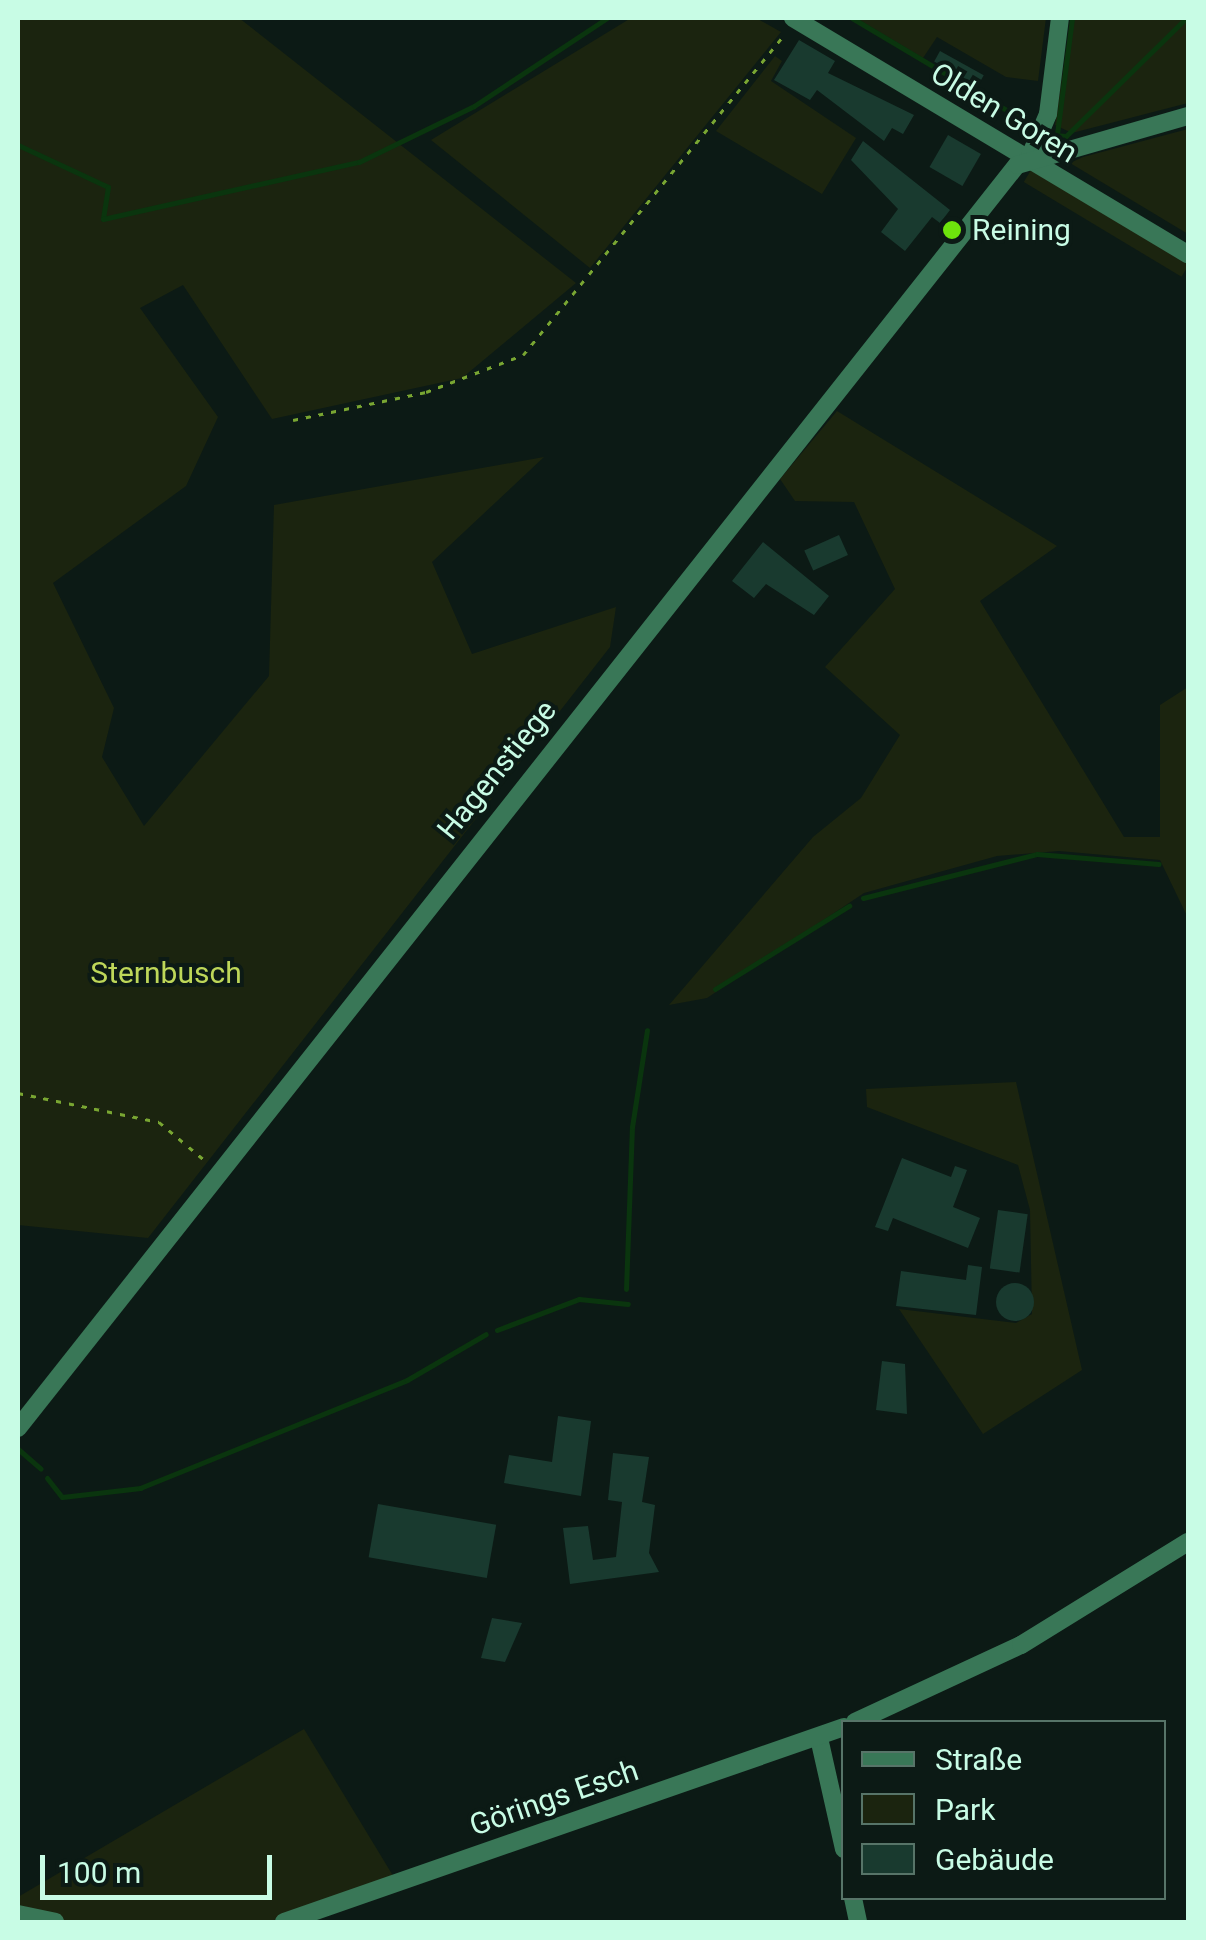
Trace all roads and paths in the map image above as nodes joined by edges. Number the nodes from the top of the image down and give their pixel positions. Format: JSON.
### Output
{"nodes":[{"id":1,"x":794,"y":18,"type":"edge"},
{"id":2,"x":1060,"y":18,"type":"edge"},
{"id":3,"x":1188,"y":116,"type":"edge"},
{"id":4,"x":1030,"y":156,"type":"junction"},
{"id":5,"x":1188,"y":254,"type":"edge"},
{"id":6,"x":293,"y":420,"type":"dead end"},
{"id":7,"x":18,"y":1093,"type":"edge"},
{"id":8,"x":213,"y":1169,"type":"junction"},
{"id":9,"x":18,"y":1428,"type":"edge"},
{"id":10,"x":1188,"y":1542,"type":"edge"},
{"id":11,"x":859,"y":1720,"type":"edge"},
{"id":12,"x":841,"y":1728,"type":"edge"},
{"id":13,"x":819,"y":1738,"type":"junction"},
{"id":14,"x":841,"y":1836,"type":"edge"},
{"id":15,"x":18,"y":1914,"type":"edge"},
{"id":16,"x":55,"y":1922,"type":"edge"},
{"id":17,"x":284,"y":1922,"type":"edge"}],
"edges":[{"from":1,"to":4,"type":"street","name":"Olden Goren"},
{"from":1,"to":6,"type":"path"},
{"from":2,"to":4,"type":"street","name":"Hagenstiege"},
{"from":3,"to":4,"type":"street"},
{"from":4,"to":5,"type":"street","name":"Olden Goren"},
{"from":4,"to":8,"type":"street","name":"Hagenstiege"},
{"from":7,"to":8,"type":"path"},
{"from":8,"to":9,"type":"street","name":"Hagenstiege"},
{"from":10,"to":11,"type":"street"},
{"from":12,"to":13,"type":"street","name":"Görings Esch"},
{"from":13,"to":14,"type":"street"},
{"from":13,"to":17,"type":"street","name":"Görings Esch"},
{"from":15,"to":16,"type":"street"}]}
